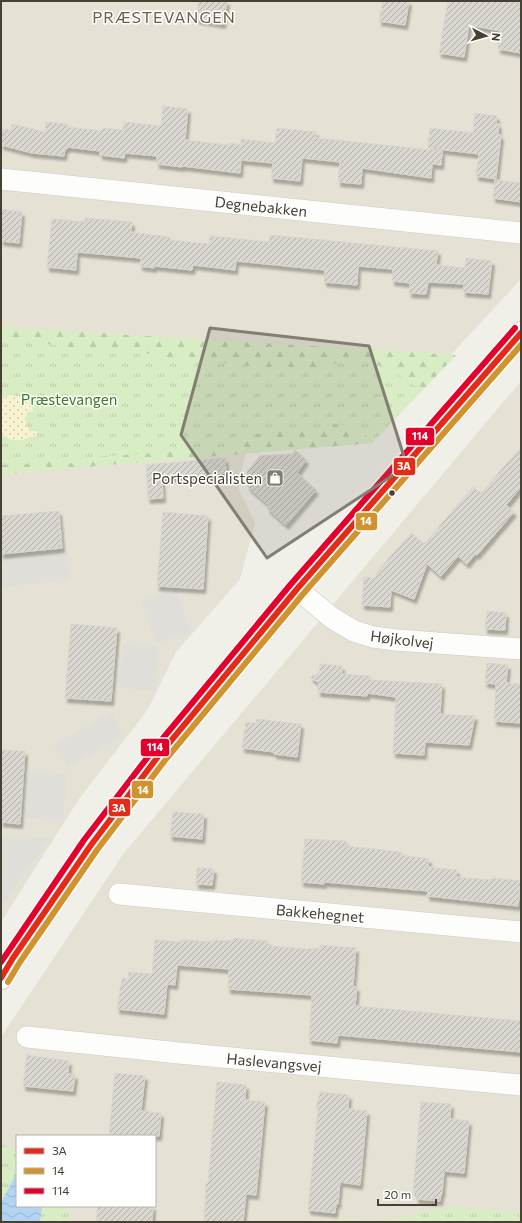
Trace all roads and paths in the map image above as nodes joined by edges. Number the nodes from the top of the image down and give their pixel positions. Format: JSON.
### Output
{"nodes":[{"id":1,"x":1,"y":179,"type":"edge"},
{"id":2,"x":521,"y":233,"type":"edge"},
{"id":3,"x":521,"y":333,"type":"edge"},
{"id":4,"x":297,"y":589,"type":"junction"},
{"id":5,"x":521,"y":649,"type":"edge"},
{"id":6,"x":119,"y":894,"type":"dead end"},
{"id":7,"x":521,"y":932,"type":"edge"},
{"id":8,"x":1,"y":978,"type":"edge"},
{"id":9,"x":27,"y":1037,"type":"dead end"},
{"id":10,"x":521,"y":1085,"type":"edge"}],
"edges":[{"from":1,"to":2,"type":"street","name":"Degnebakken"},
{"from":3,"to":4,"type":"street"},
{"from":4,"to":5,"type":"street","name":"Højkolvej"},
{"from":4,"to":8,"type":"street"},
{"from":6,"to":7,"type":"street","name":"Bakkehegnet"},
{"from":9,"to":10,"type":"street","name":"Haslevangsvej"}]}
